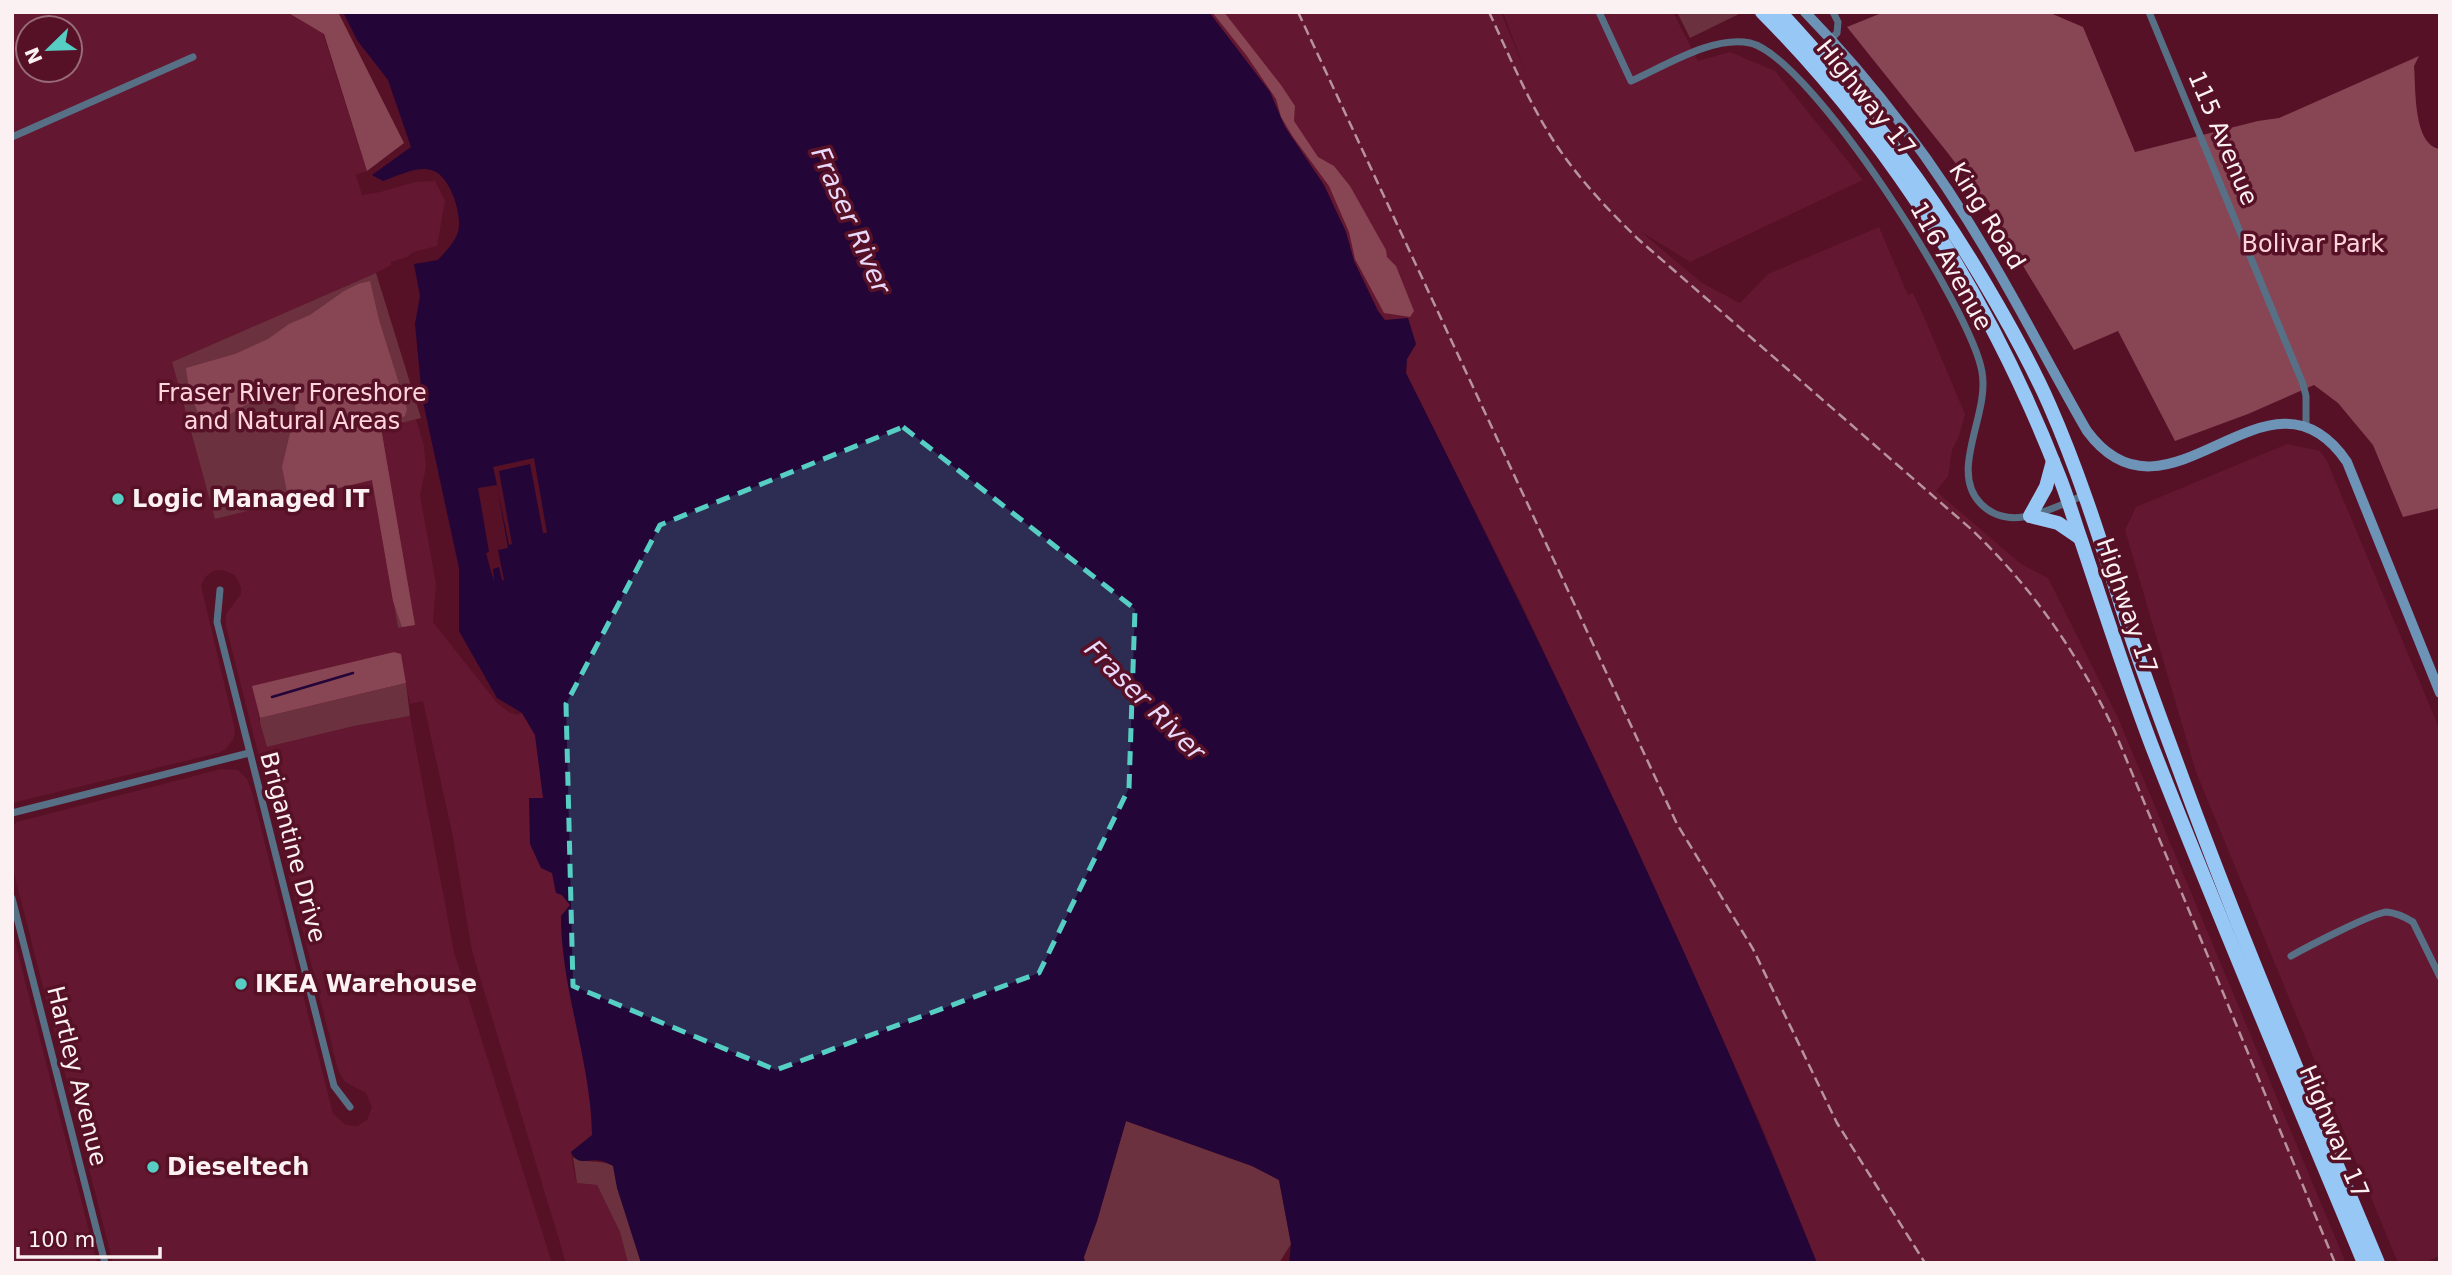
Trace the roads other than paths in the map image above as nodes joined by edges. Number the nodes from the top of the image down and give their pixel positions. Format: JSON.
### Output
{"nodes":[{"id":1,"x":1599,"y":12,"type":"edge"},
{"id":2,"x":1762,"y":12,"type":"edge"},
{"id":3,"x":1780,"y":12,"type":"edge"},
{"id":4,"x":1805,"y":12,"type":"edge"},
{"id":5,"x":1833,"y":12,"type":"edge"},
{"id":6,"x":2149,"y":12,"type":"edge"},
{"id":7,"x":1831,"y":39,"type":"junction"},
{"id":8,"x":193,"y":57,"type":"dead end"},
{"id":9,"x":12,"y":137,"type":"edge"},
{"id":10,"x":2306,"y":427,"type":"junction"},
{"id":11,"x":2053,"y":461,"type":"junction"},
{"id":12,"x":2085,"y":495,"type":"junction"},
{"id":13,"x":2068,"y":501,"type":"junction"},
{"id":14,"x":2030,"y":516,"type":"junction"},
{"id":15,"x":2080,"y":538,"type":"junction"},
{"id":16,"x":220,"y":590,"type":"dead end"},
{"id":17,"x":2440,"y":693,"type":"edge"},
{"id":18,"x":249,"y":753,"type":"junction"},
{"id":19,"x":12,"y":813,"type":"edge"},
{"id":20,"x":12,"y":898,"type":"edge"},
{"id":21,"x":2291,"y":956,"type":"dead end"},
{"id":22,"x":2440,"y":977,"type":"edge"},
{"id":23,"x":351,"y":1107,"type":"dead end"},
{"id":24,"x":105,"y":1263,"type":"edge"},
{"id":25,"x":2364,"y":1263,"type":"edge"},
{"id":26,"x":2378,"y":1263,"type":"edge"}],
"edges":[{"from":1,"to":14,"type":"street","name":"116 Avenue"},
{"from":2,"to":11,"type":"highway","name":"Highway 17"},
{"from":3,"to":12,"type":"highway","name":"Highway 17"},
{"from":4,"to":7,"type":"street","name":"King Road"},
{"from":5,"to":7,"type":"street"},
{"from":6,"to":10,"type":"street","name":"115 Avenue"},
{"from":7,"to":10,"type":"street","name":"King Road"},
{"from":8,"to":9,"type":"street"},
{"from":10,"to":17,"type":"street"},
{"from":11,"to":13,"type":"highway","name":"Highway 17"},
{"from":11,"to":14,"type":"highway"},
{"from":12,"to":13,"type":"street"},
{"from":12,"to":26,"type":"highway","name":"Highway 17"},
{"from":13,"to":14,"type":"street"},
{"from":13,"to":15,"type":"highway","name":"Highway 17"},
{"from":14,"to":15,"type":"highway"},
{"from":15,"to":25,"type":"highway","name":"Highway 17"},
{"from":16,"to":18,"type":"street","name":"Brigantine Drive"},
{"from":18,"to":19,"type":"street"},
{"from":18,"to":23,"type":"street","name":"Brigantine Drive"},
{"from":20,"to":24,"type":"street","name":"Hartley Avenue"},
{"from":21,"to":22,"type":"street"}]}
